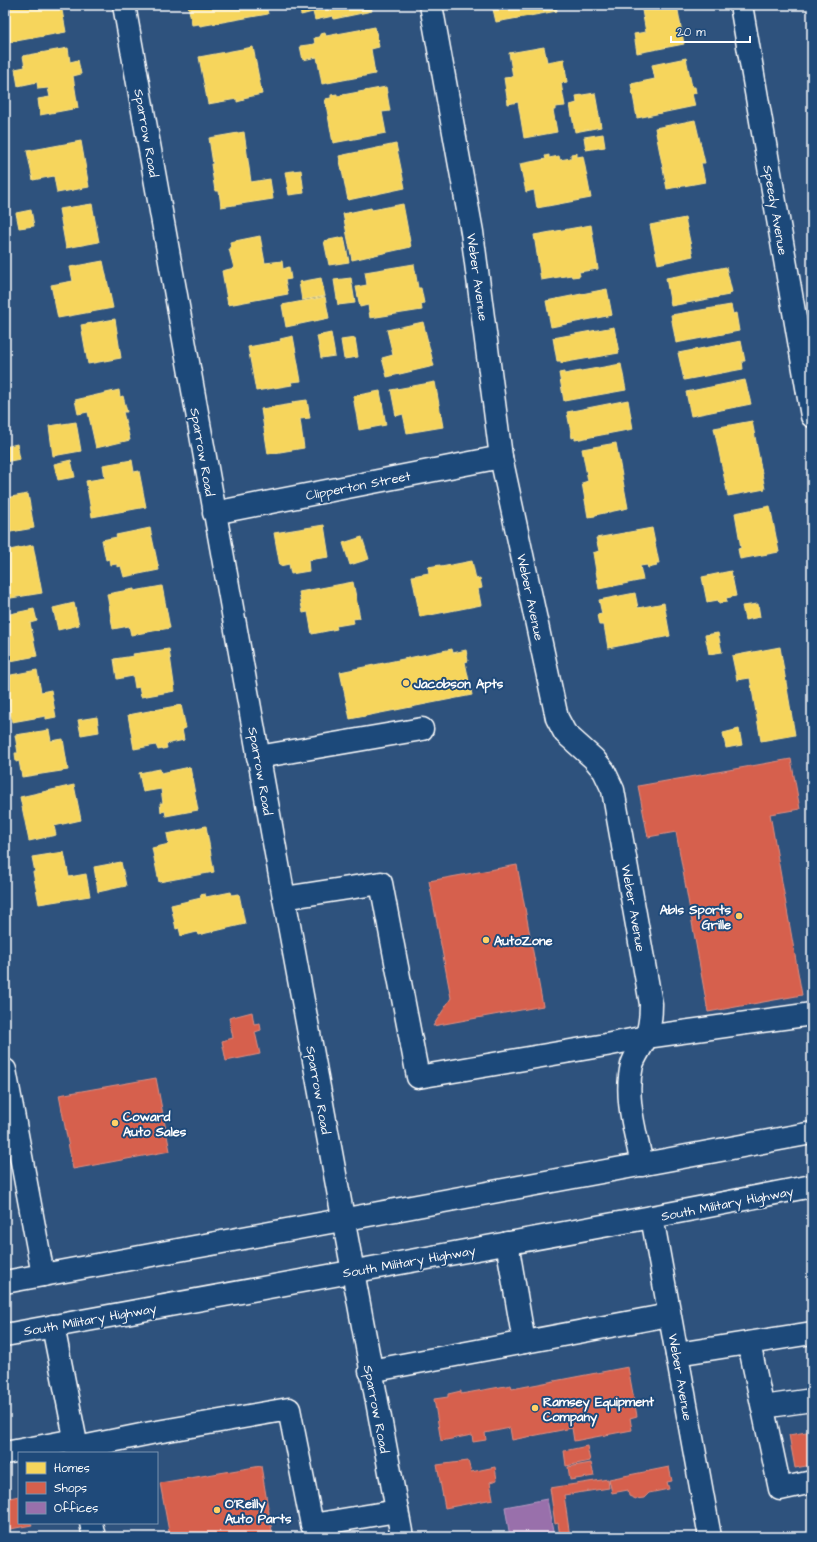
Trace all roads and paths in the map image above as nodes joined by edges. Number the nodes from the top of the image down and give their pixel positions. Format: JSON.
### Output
{"nodes":[{"id":1,"x":124,"y":5,"type":"edge"},
{"id":2,"x":431,"y":5,"type":"edge"},
{"id":3,"x":741,"y":5,"type":"edge"},
{"id":4,"x":812,"y":416,"type":"edge"},
{"id":5,"x":501,"y":457,"type":"junction"},
{"id":6,"x":214,"y":513,"type":"junction"},
{"id":7,"x":422,"y":729,"type":"dead end"},
{"id":8,"x":258,"y":757,"type":"junction"},
{"id":9,"x":284,"y":898,"type":"junction"},
{"id":10,"x":812,"y":1014,"type":"edge"},
{"id":11,"x":646,"y":1037,"type":"junction"},
{"id":12,"x":5,"y":1070,"type":"edge"},
{"id":13,"x":7,"y":1092,"type":"edge"},
{"id":14,"x":812,"y":1133,"type":"edge"},
{"id":15,"x":642,"y":1165,"type":"junction"},
{"id":16,"x":812,"y":1186,"type":"edge"},
{"id":17,"x":652,"y":1217,"type":"junction"},
{"id":18,"x":342,"y":1220,"type":"junction"},
{"id":19,"x":507,"y":1243,"type":"junction"},
{"id":20,"x":352,"y":1271,"type":"junction"},
{"id":21,"x":43,"y":1275,"type":"junction"},
{"id":22,"x":5,"y":1282,"type":"edge"},
{"id":23,"x":669,"y":1315,"type":"junction"},
{"id":24,"x":53,"y":1326,"type":"junction"},
{"id":25,"x":812,"y":1333,"type":"edge"},
{"id":26,"x":5,"y":1335,"type":"edge"},
{"id":27,"x":524,"y":1342,"type":"junction"},
{"id":28,"x":749,"y":1343,"type":"junction"},
{"id":29,"x":677,"y":1354,"type":"junction"},
{"id":30,"x":370,"y":1371,"type":"junction"},
{"id":31,"x":812,"y":1400,"type":"edge"},
{"id":32,"x":763,"y":1407,"type":"junction"},
{"id":33,"x":77,"y":1447,"type":"edge"},
{"id":34,"x":5,"y":1453,"type":"edge"},
{"id":35,"x":812,"y":1482,"type":"edge"},
{"id":36,"x":397,"y":1511,"type":"junction"},
{"id":37,"x":91,"y":1524,"type":"edge"},
{"id":38,"x":94,"y":1537,"type":"edge"},
{"id":39,"x":402,"y":1537,"type":"edge"},
{"id":40,"x":710,"y":1537,"type":"edge"}],
"edges":[{"from":1,"to":6,"type":"street","name":"Sparrow Road"},
{"from":2,"to":5,"type":"street","name":"Weber Avenue"},
{"from":3,"to":4,"type":"street","name":"Speedy Avenue"},
{"from":5,"to":6,"type":"street","name":"Clipperton Street"},
{"from":5,"to":11,"type":"street","name":"Weber Avenue"},
{"from":6,"to":8,"type":"street","name":"Sparrow Road"},
{"from":7,"to":8,"type":"street"},
{"from":8,"to":9,"type":"street","name":"Sparrow Road"},
{"from":9,"to":11,"type":"street"},
{"from":9,"to":18,"type":"street","name":"Sparrow Road"},
{"from":10,"to":11,"type":"street"},
{"from":11,"to":15,"type":"street","name":"Weber Avenue"},
{"from":12,"to":13,"type":"street"},
{"from":13,"to":21,"type":"street"},
{"from":14,"to":15,"type":"street"},
{"from":15,"to":18,"type":"street"},
{"from":16,"to":17,"type":"street","name":"South Military Highway"},
{"from":17,"to":19,"type":"street","name":"South Military Highway"},
{"from":17,"to":23,"type":"street","name":"Weber Avenue"},
{"from":18,"to":20,"type":"street","name":"Sparrow Road"},
{"from":18,"to":21,"type":"street"},
{"from":19,"to":20,"type":"street","name":"South Military Highway"},
{"from":19,"to":27,"type":"street"},
{"from":20,"to":24,"type":"street","name":"South Military Highway"},
{"from":20,"to":30,"type":"street","name":"Sparrow Road"},
{"from":21,"to":22,"type":"street"},
{"from":23,"to":27,"type":"street"},
{"from":23,"to":29,"type":"street","name":"Weber Avenue"},
{"from":24,"to":26,"type":"street","name":"South Military Highway"},
{"from":24,"to":33,"type":"street"},
{"from":25,"to":28,"type":"street"},
{"from":27,"to":30,"type":"street"},
{"from":28,"to":29,"type":"street"},
{"from":28,"to":32,"type":"street"},
{"from":29,"to":40,"type":"street","name":"Weber Avenue"},
{"from":30,"to":36,"type":"street","name":"Sparrow Road"},
{"from":31,"to":32,"type":"street"},
{"from":32,"to":35,"type":"street"},
{"from":33,"to":34,"type":"street"},
{"from":33,"to":36,"type":"street"},
{"from":36,"to":39,"type":"street","name":"Sparrow Road"},
{"from":37,"to":38,"type":"street"}]}
